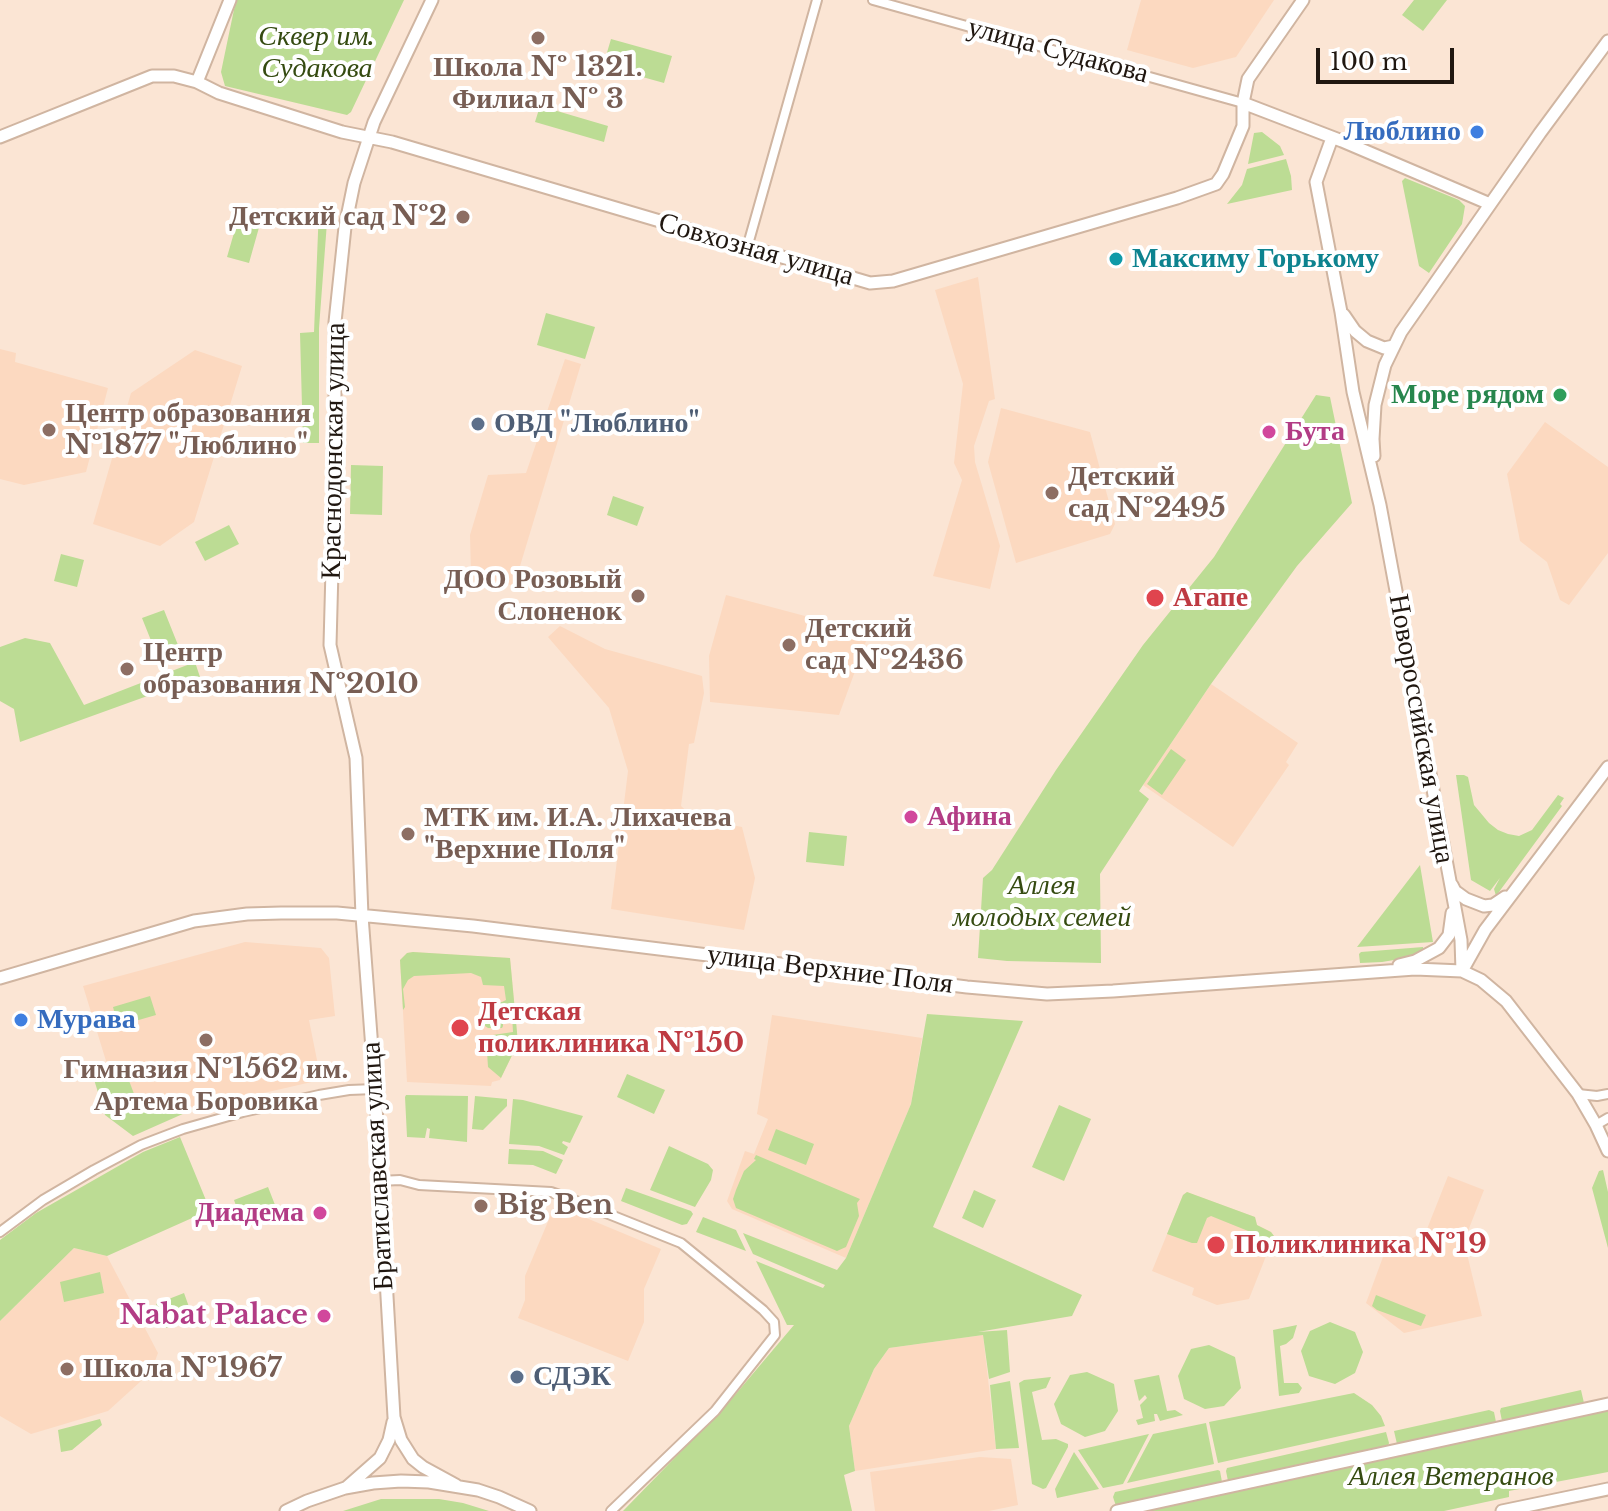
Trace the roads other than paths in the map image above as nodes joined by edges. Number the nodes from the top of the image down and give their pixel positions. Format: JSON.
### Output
{"nodes":[{"id":1,"x":230,"y":0,"type":"edge"},
{"id":2,"x":432,"y":0,"type":"edge"},
{"id":3,"x":817,"y":0,"type":"edge"},
{"id":4,"x":873,"y":0,"type":"edge"},
{"id":5,"x":1303,"y":0,"type":"edge"},
{"id":6,"x":1608,"y":41,"type":"edge"},
{"id":7,"x":197,"y":82,"type":"junction"},
{"id":8,"x":1243,"y":103,"type":"junction"},
{"id":9,"x":0,"y":137,"type":"edge"},
{"id":10,"x":369,"y":137,"type":"junction"},
{"id":11,"x":1332,"y":138,"type":"junction"},
{"id":12,"x":1490,"y":204,"type":"junction"},
{"id":13,"x":747,"y":248,"type":"junction"},
{"id":14,"x":1341,"y":312,"type":"junction"},
{"id":15,"x":1394,"y":346,"type":"junction"},
{"id":16,"x":1376,"y":488,"type":"junction"},
{"id":17,"x":1608,"y":767,"type":"edge"},
{"id":18,"x":1449,"y":881,"type":"junction"},
{"id":19,"x":1520,"y":883,"type":"junction"},
{"id":20,"x":1452,"y":896,"type":"junction"},
{"id":21,"x":362,"y":916,"type":"junction"},
{"id":22,"x":1462,"y":971,"type":"junction"},
{"id":23,"x":1375,"y":972,"type":"junction"},
{"id":24,"x":0,"y":978,"type":"edge"},
{"id":25,"x":375,"y":1089,"type":"junction"},
{"id":26,"x":1578,"y":1094,"type":"junction"},
{"id":27,"x":1608,"y":1094,"type":"edge"},
{"id":28,"x":1608,"y":1118,"type":"edge"},
{"id":29,"x":1596,"y":1125,"type":"junction"},
{"id":30,"x":1608,"y":1151,"type":"edge"},
{"id":31,"x":379,"y":1181,"type":"junction"},
{"id":32,"x":0,"y":1232,"type":"edge"},
{"id":33,"x":1608,"y":1404,"type":"edge"},
{"id":34,"x":394,"y":1417,"type":"junction"},
{"id":35,"x":456,"y":1485,"type":"junction"},
{"id":36,"x":345,"y":1488,"type":"junction"},
{"id":37,"x":1608,"y":1489,"type":"edge"},
{"id":38,"x":286,"y":1511,"type":"edge"},
{"id":39,"x":530,"y":1511,"type":"edge"},
{"id":40,"x":611,"y":1511,"type":"edge"},
{"id":41,"x":1117,"y":1511,"type":"edge"},
{"id":42,"x":1502,"y":1511,"type":"edge"}],
"edges":[{"from":1,"to":7,"type":"street"},
{"from":2,"to":10,"type":"street","name":"Краснодонская улица"},
{"from":3,"to":13,"type":"street"},
{"from":4,"to":8,"type":"street","name":"улица Судакова"},
{"from":5,"to":8,"type":"street"},
{"from":6,"to":12,"type":"street"},
{"from":7,"to":9,"type":"street","name":"Совхозная улица"},
{"from":7,"to":10,"type":"street","name":"Совхозная улица"},
{"from":8,"to":11,"type":"street"},
{"from":8,"to":13,"type":"street","name":"Совхозная улица"},
{"from":10,"to":13,"type":"street","name":"Совхозная улица"},
{"from":10,"to":21,"type":"street","name":"Краснодонская улица"},
{"from":11,"to":12,"type":"street"},
{"from":11,"to":14,"type":"street","name":"Новороссийская улица"},
{"from":12,"to":15,"type":"street","name":"Новороссийская улица"},
{"from":14,"to":15,"type":"street"},
{"from":14,"to":16,"type":"street","name":"Новороссийская улица"},
{"from":15,"to":16,"type":"street","name":"Новороссийская улица"},
{"from":16,"to":18,"type":"street","name":"Новороссийская улица"},
{"from":17,"to":19,"type":"street"},
{"from":18,"to":19,"type":"street"},
{"from":18,"to":20,"type":"street","name":"Новороссийская улица"},
{"from":19,"to":22,"type":"street"},
{"from":20,"to":22,"type":"street","name":"Новороссийская улица"},
{"from":20,"to":23,"type":"street"},
{"from":21,"to":23,"type":"street","name":"улица Верхние Поля"},
{"from":21,"to":24,"type":"street","name":"улица Верхние Поля"},
{"from":21,"to":25,"type":"street","name":"Братиславская улица"},
{"from":22,"to":23,"type":"street","name":"улица Верхние Поля"},
{"from":22,"to":26,"type":"street","name":"улица Верхние Поля"},
{"from":25,"to":31,"type":"street","name":"Братиславская улица"},
{"from":25,"to":32,"type":"street"},
{"from":26,"to":27,"type":"street"},
{"from":26,"to":29,"type":"street","name":"улица Верхние Поля"},
{"from":28,"to":29,"type":"street"},
{"from":29,"to":30,"type":"street","name":"улица Верхние Поля"},
{"from":31,"to":34,"type":"street","name":"Братиславская улица"},
{"from":31,"to":40,"type":"street"},
{"from":33,"to":41,"type":"street"},
{"from":34,"to":35,"type":"street","name":"Братиславская улица"},
{"from":34,"to":36,"type":"street","name":"Братиславская улица"},
{"from":35,"to":36,"type":"street","name":"Братиславская улица"},
{"from":35,"to":39,"type":"street","name":"Братиславская улица"},
{"from":36,"to":38,"type":"street","name":"Братиславская улица"},
{"from":37,"to":42,"type":"street"}]}
